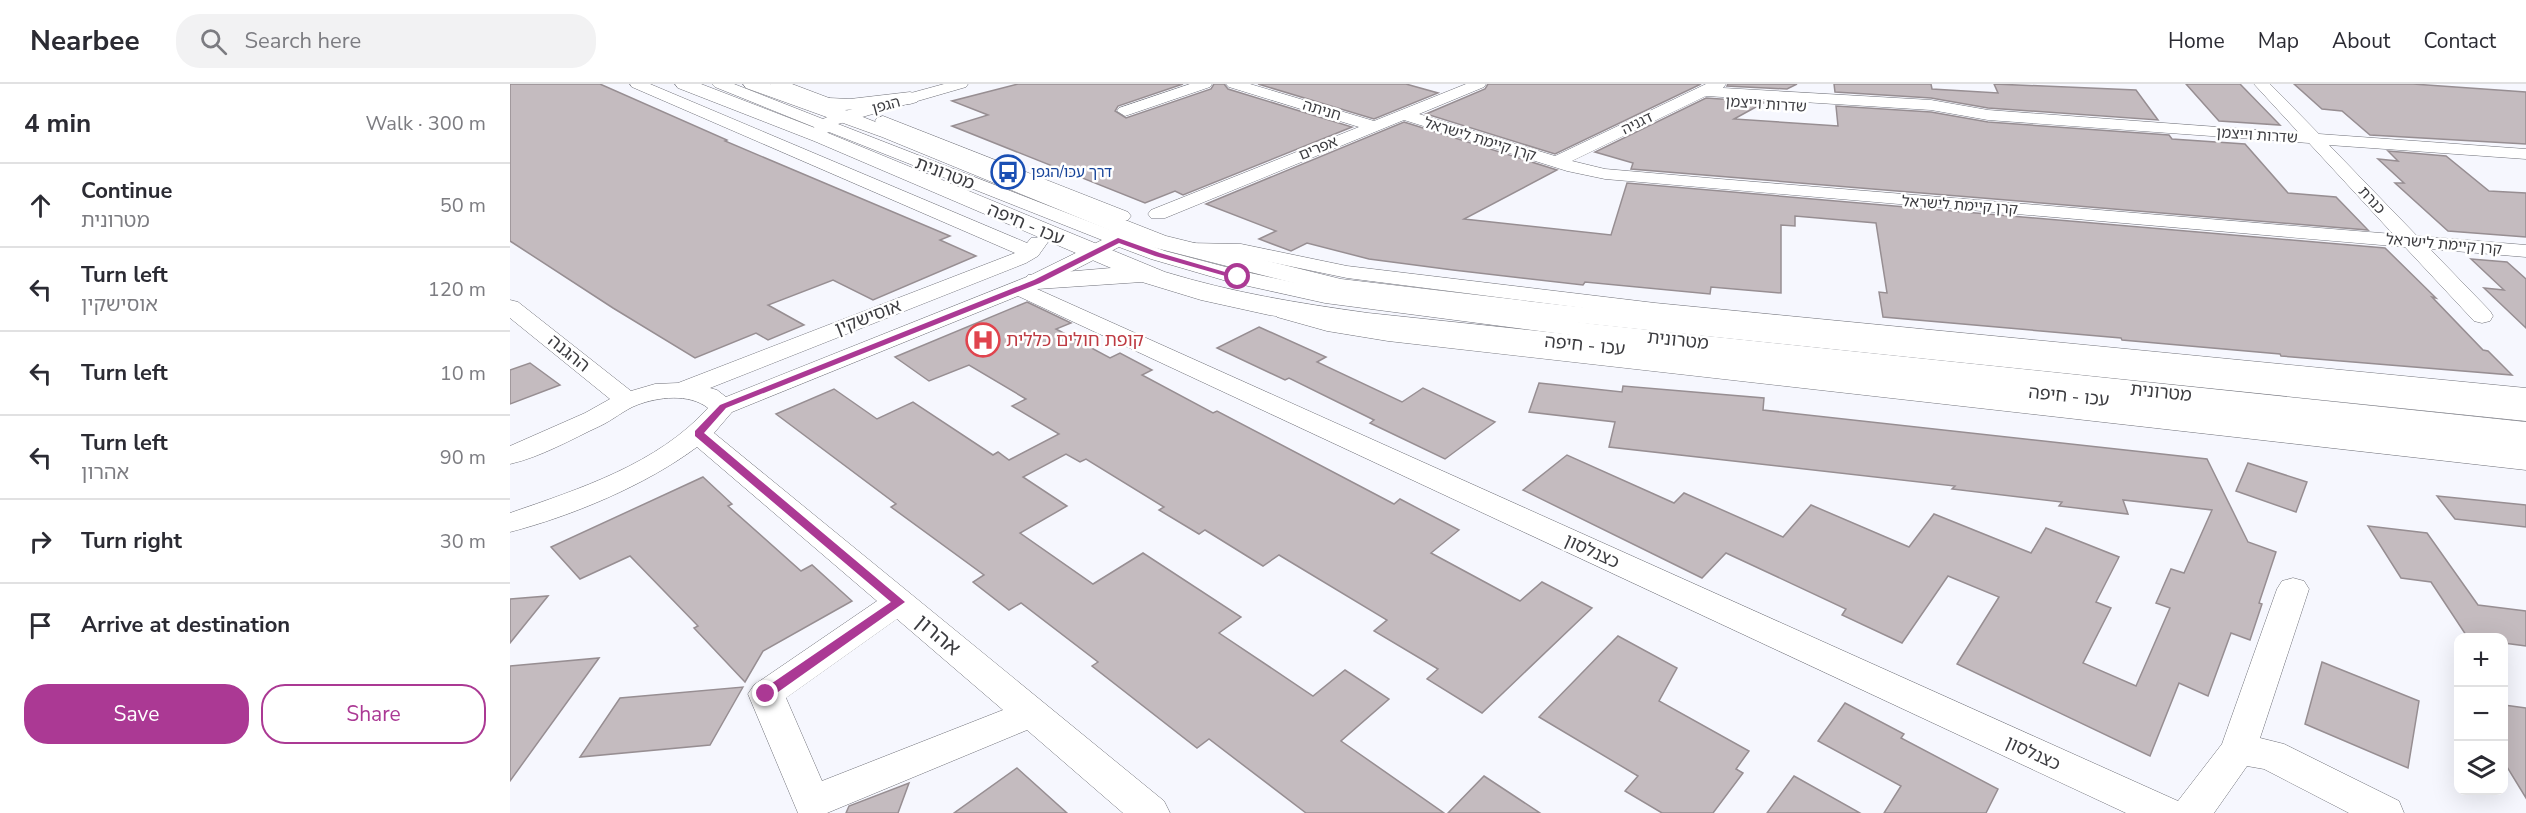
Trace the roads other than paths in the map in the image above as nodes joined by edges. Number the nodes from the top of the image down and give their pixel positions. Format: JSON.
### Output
{"nodes":[{"id":1,"x":638,"y":84,"type":"edge"},
{"id":2,"x":684,"y":84,"type":"edge"},
{"id":3,"x":720,"y":84,"type":"edge"},
{"id":4,"x":961,"y":84,"type":"edge"},
{"id":5,"x":1205,"y":84,"type":"edge"},
{"id":6,"x":1234,"y":84,"type":"edge"},
{"id":7,"x":1479,"y":84,"type":"edge"},
{"id":8,"x":2262,"y":84,"type":"edge"},
{"id":9,"x":1711,"y":88,"type":"edge"},
{"id":10,"x":778,"y":90,"type":"edge"},
{"id":11,"x":910,"y":98,"type":"junction"},
{"id":12,"x":1689,"y":98,"type":"junction"},
{"id":13,"x":1125,"y":111,"type":"dead end"},
{"id":14,"x":1402,"y":114,"type":"junction"},
{"id":15,"x":1988,"y":115,"type":"junction"},
{"id":16,"x":829,"y":121,"type":"junction"},
{"id":17,"x":1374,"y":126,"type":"junction"},
{"id":18,"x":886,"y":127,"type":"junction"},
{"id":19,"x":2315,"y":139,"type":"junction"},
{"id":20,"x":2526,"y":154,"type":"edge"},
{"id":21,"x":1556,"y":162,"type":"junction"},
{"id":22,"x":1158,"y":214,"type":"junction"},
{"id":23,"x":1114,"y":234,"type":"junction"},
{"id":24,"x":1035,"y":241,"type":"junction"},
{"id":25,"x":1157,"y":241,"type":"junction"},
{"id":26,"x":2411,"y":241,"type":"junction"},
{"id":27,"x":1183,"y":249,"type":"junction"},
{"id":28,"x":2526,"y":251,"type":"edge"},
{"id":29,"x":1156,"y":278,"type":"junction"},
{"id":30,"x":1028,"y":285,"type":"junction"},
{"id":31,"x":510,"y":307,"type":"edge"},
{"id":32,"x":1269,"y":307,"type":"junction"},
{"id":33,"x":2482,"y":316,"type":"dead end"},
{"id":34,"x":681,"y":390,"type":"junction"},
{"id":35,"x":627,"y":400,"type":"junction"},
{"id":36,"x":723,"y":406,"type":"junction"},
{"id":37,"x":2522,"y":412,"type":"edge"},
{"id":38,"x":698,"y":434,"type":"junction"},
{"id":39,"x":2526,"y":445,"type":"edge"},
{"id":40,"x":510,"y":456,"type":"edge"},
{"id":41,"x":2526,"y":462,"type":"edge"},
{"id":42,"x":510,"y":523,"type":"edge"},
{"id":43,"x":2293,"y":589,"type":"dead end"},
{"id":44,"x":899,"y":602,"type":"junction"},
{"id":45,"x":1032,"y":713,"type":"junction"},
{"id":46,"x":2238,"y":750,"type":"junction"},
{"id":47,"x":1150,"y":813,"type":"edge"},
{"id":48,"x":2165,"y":813,"type":"edge"},
{"id":49,"x":2192,"y":813,"type":"edge"},
{"id":50,"x":2385,"y":813,"type":"edge"}],
"edges":[{"from":1,"to":24,"type":"street"},
{"from":2,"to":16,"type":"highway","name":"עכו - חיפה"},
{"from":3,"to":16,"type":"street","name":"מטרונית"},
{"from":4,"to":11,"type":"street","name":"הגפן"},
{"from":5,"to":13,"type":"street"},
{"from":6,"to":17,"type":"street","name":"חניתה"},
{"from":7,"to":14,"type":"street","name":"אפרים"},
{"from":8,"to":19,"type":"street","name":"כנרת"},
{"from":9,"to":12,"type":"street","name":"דגניה"},
{"from":9,"to":15,"type":"street","name":"שדרות וייצמן"},
{"from":10,"to":16,"type":"highway","name":"עכו - חיפה"},
{"from":11,"to":16,"type":"highway"},
{"from":11,"to":18,"type":"highway"},
{"from":12,"to":15,"type":"street","name":"שדרות וייצמן"},
{"from":12,"to":21,"type":"street","name":"דגניה"},
{"from":14,"to":17,"type":"street","name":"אפרים"},
{"from":14,"to":21,"type":"street","name":"קרן קיימת לישראל"},
{"from":15,"to":19,"type":"street","name":"שדרות וייצמן"},
{"from":16,"to":18,"type":"highway","name":"עכו - חיפה"},
{"from":16,"to":23,"type":"street","name":"מטרונית"},
{"from":16,"to":24,"type":"highway","name":"עכו - חיפה"},
{"from":17,"to":22,"type":"street","name":"אפרים"},
{"from":18,"to":23,"type":"street"},
{"from":18,"to":23,"type":"highway","name":"עכו - חיפה"},
{"from":19,"to":20,"type":"street","name":"שדרות וייצמן"},
{"from":19,"to":26,"type":"street","name":"כנרת"},
{"from":21,"to":26,"type":"street","name":"קרן קיימת לישראל"},
{"from":22,"to":23,"type":"highway"},
{"from":22,"to":25,"type":"highway"},
{"from":23,"to":24,"type":"highway","name":"עכו - חיפה"},
{"from":23,"to":25,"type":"highway","name":"עכו - חיפה"},
{"from":23,"to":29,"type":"highway","name":"עכו - חיפה"},
{"from":23,"to":30,"type":"street","name":"אוסישקין"},
{"from":23,"to":37,"type":"street","name":"מטרונית"},
{"from":24,"to":34,"type":"street","name":"אוסישקין"},
{"from":25,"to":27,"type":"highway","name":"עכו - חיפה"},
{"from":26,"to":28,"type":"street","name":"קרן קיימת לישראל"},
{"from":26,"to":33,"type":"street","name":"כנרת"},
{"from":27,"to":37,"type":"highway","name":"עכו - חיפה"},
{"from":27,"to":37,"type":"street"},
{"from":29,"to":30,"type":"highway"},
{"from":29,"to":32,"type":"highway","name":"עכו - חיפה"},
{"from":30,"to":36,"type":"street","name":"אוסישקין"},
{"from":30,"to":48,"type":"street","name":"כצנלסון"},
{"from":31,"to":35,"type":"street","name":"ההגנה"},
{"from":32,"to":39,"type":"highway","name":"עכו - חיפה"},
{"from":32,"to":41,"type":"street"},
{"from":34,"to":35,"type":"street"},
{"from":34,"to":36,"type":"street"},
{"from":35,"to":40,"type":"street"},
{"from":36,"to":38,"type":"street"},
{"from":38,"to":42,"type":"street"},
{"from":38,"to":44,"type":"street","name":"אהרון"},
{"from":43,"to":46,"type":"street"},
{"from":44,"to":45,"type":"street","name":"אהרון"},
{"from":44,"to":45,"type":"street"},
{"from":45,"to":47,"type":"street","name":"אהרון"},
{"from":46,"to":49,"type":"street"},
{"from":46,"to":50,"type":"street"}]}
